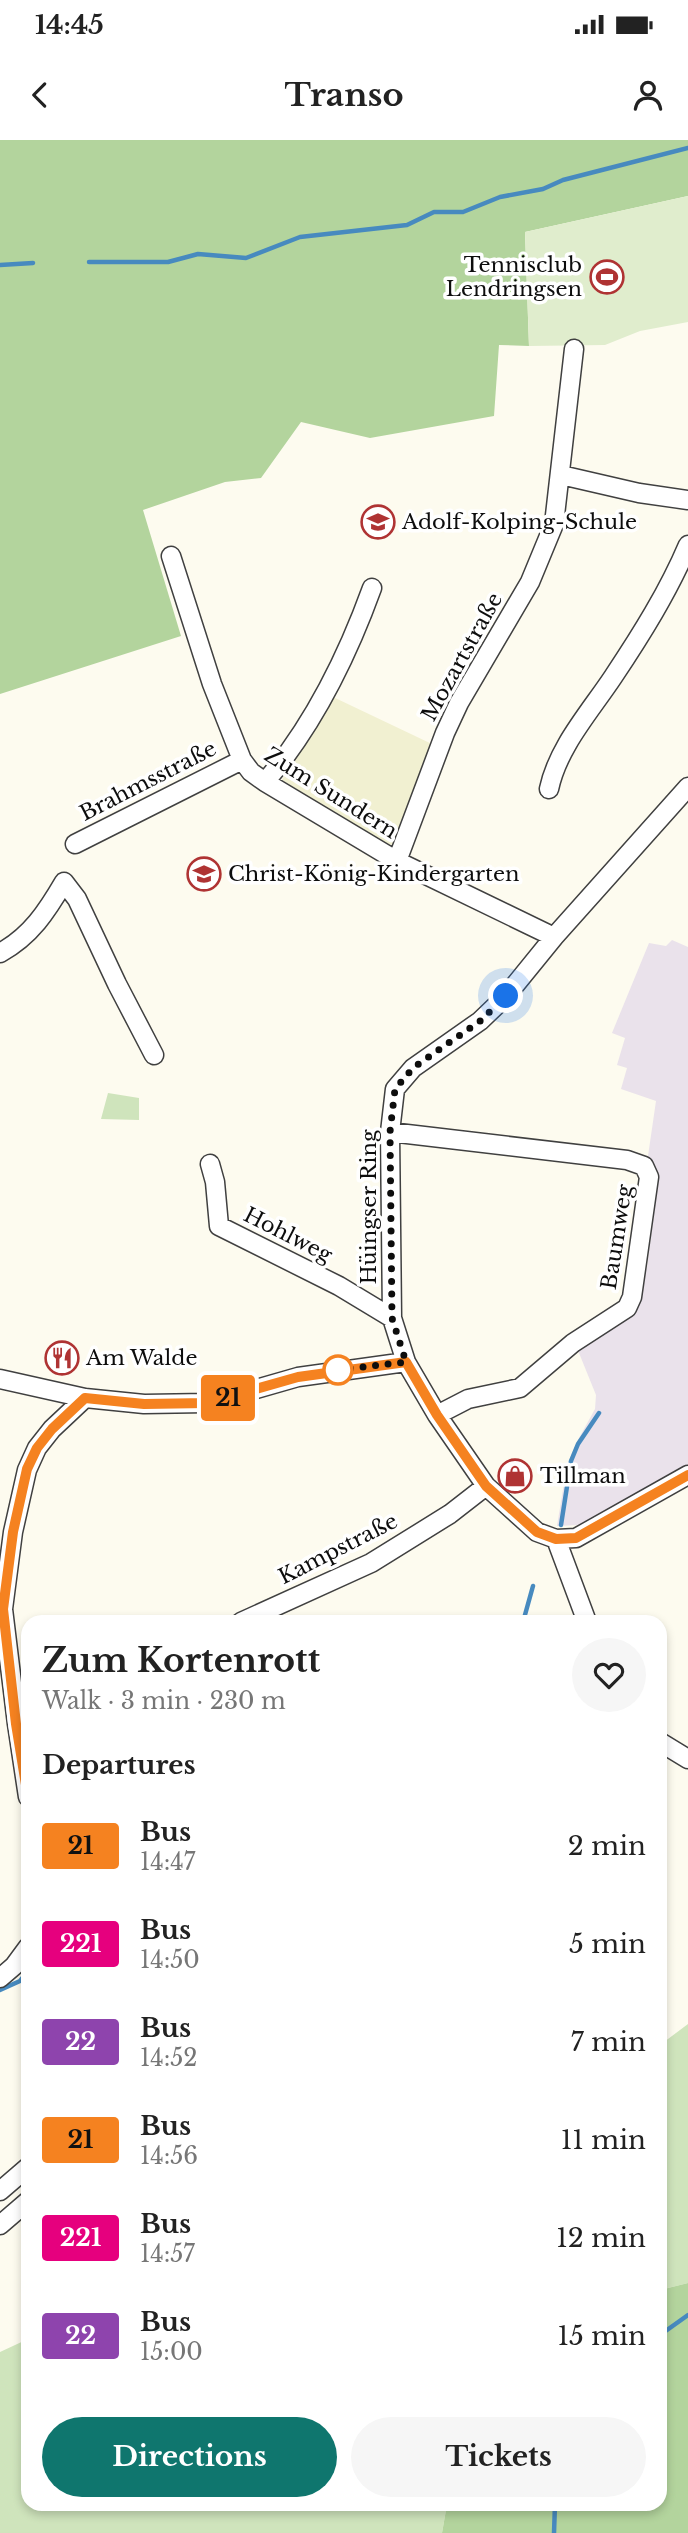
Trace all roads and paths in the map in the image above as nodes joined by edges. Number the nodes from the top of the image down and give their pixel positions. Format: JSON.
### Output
{"nodes":[{"id":1,"x":574,"y":349,"type":"dead end"},
{"id":2,"x":561,"y":475,"type":"junction"},
{"id":3,"x":688,"y":500,"type":"edge"},
{"id":4,"x":688,"y":545,"type":"edge"},
{"id":5,"x":171,"y":556,"type":"dead end"},
{"id":6,"x":372,"y":588,"type":"dead end"},
{"id":7,"x":242,"y":760,"type":"junction"},
{"id":8,"x":265,"y":782,"type":"junction"},
{"id":9,"x":688,"y":787,"type":"edge"},
{"id":10,"x":549,"y":789,"type":"dead end"},
{"id":11,"x":75,"y":844,"type":"dead end"},
{"id":12,"x":397,"y":861,"type":"junction"},
{"id":13,"x":554,"y":937,"type":"junction"},
{"id":14,"x":0,"y":953,"type":"edge"},
{"id":15,"x":154,"y":1055,"type":"dead end"},
{"id":16,"x":390,"y":1132,"type":"junction"},
{"id":17,"x":210,"y":1164,"type":"dead end"},
{"id":18,"x":392,"y":1318,"type":"junction"},
{"id":19,"x":406,"y":1362,"type":"junction"},
{"id":20,"x":0,"y":1379,"type":"edge"},
{"id":21,"x":85,"y":1398,"type":"junction"},
{"id":22,"x":437,"y":1415,"type":"junction"},
{"id":23,"x":688,"y":1475,"type":"edge"},
{"id":24,"x":486,"y":1486,"type":"junction"},
{"id":25,"x":6,"y":1532,"type":"edge"},
{"id":26,"x":556,"y":1539,"type":"junction"},
{"id":27,"x":2,"y":1610,"type":"edge"},
{"id":28,"x":256,"y":1615,"type":"edge"},
{"id":29,"x":584,"y":1615,"type":"edge"},
{"id":30,"x":21,"y":1715,"type":"edge"},
{"id":31,"x":667,"y":1746,"type":"edge"},
{"id":32,"x":688,"y":1759,"type":"edge"},
{"id":33,"x":21,"y":1956,"type":"edge"},
{"id":34,"x":0,"y":1978,"type":"edge"},
{"id":35,"x":21,"y":2177,"type":"edge"},
{"id":36,"x":0,"y":2191,"type":"edge"},
{"id":37,"x":21,"y":2207,"type":"edge"},
{"id":38,"x":0,"y":2225,"type":"edge"}],
"edges":[{"from":1,"to":2,"type":"street","name":"Mozartstraße"},
{"from":2,"to":3,"type":"street"},
{"from":2,"to":12,"type":"street","name":"Mozartstraße"},
{"from":4,"to":10,"type":"street"},
{"from":5,"to":7,"type":"street","name":"Zum Sundern"},
{"from":6,"to":8,"type":"street"},
{"from":7,"to":8,"type":"street","name":"Zum Sundern"},
{"from":7,"to":11,"type":"street","name":"Brahmsstraße"},
{"from":8,"to":12,"type":"street","name":"Zum Sundern"},
{"from":9,"to":13,"type":"street","name":"Hüingser Ring"},
{"from":12,"to":13,"type":"street","name":"Zum Sundern"},
{"from":13,"to":16,"type":"street","name":"Hüingser Ring"},
{"from":14,"to":15,"type":"street"},
{"from":16,"to":18,"type":"street","name":"Hüingser Ring"},
{"from":16,"to":22,"type":"street","name":"Baumweg"},
{"from":17,"to":18,"type":"street","name":"Hohlweg"},
{"from":18,"to":19,"type":"street","name":"Hüingser Ring"},
{"from":19,"to":21,"type":"street"},
{"from":19,"to":22,"type":"street","name":"Hüingser Ring"},
{"from":20,"to":21,"type":"street"},
{"from":21,"to":25,"type":"street"},
{"from":22,"to":24,"type":"street","name":"Hüingser Ring"},
{"from":23,"to":26,"type":"street"},
{"from":24,"to":26,"type":"street","name":"Hüingser Ring"},
{"from":24,"to":28,"type":"street","name":"Kampstraße"},
{"from":25,"to":27,"type":"street"},
{"from":26,"to":29,"type":"street"},
{"from":27,"to":30,"type":"street"},
{"from":31,"to":32,"type":"street"},
{"from":33,"to":34,"type":"street"},
{"from":35,"to":36,"type":"street"},
{"from":37,"to":38,"type":"street"}]}
